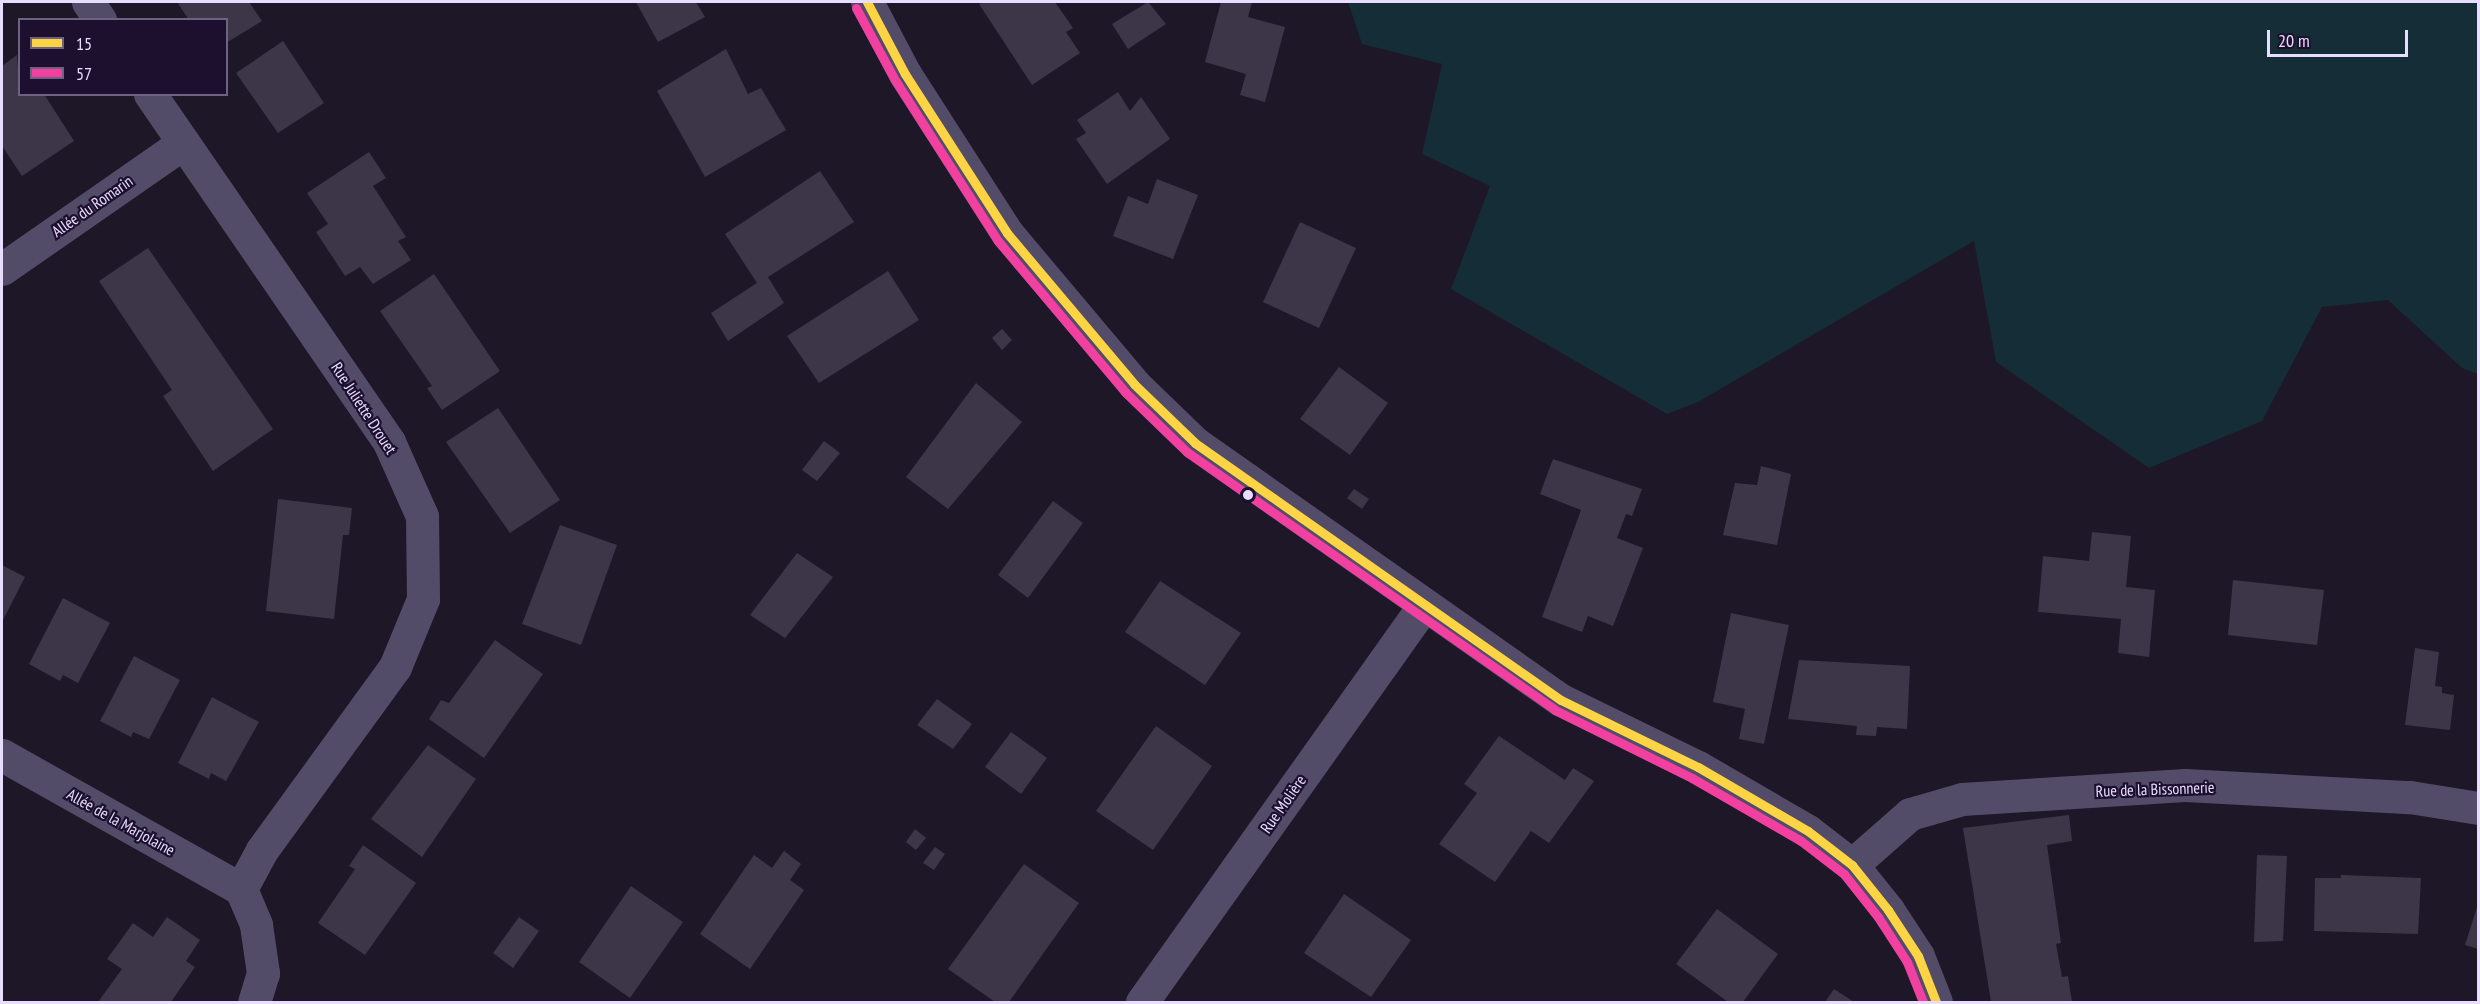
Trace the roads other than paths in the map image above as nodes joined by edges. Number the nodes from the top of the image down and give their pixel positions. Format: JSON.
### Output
{"nodes":[{"id":1,"x":88,"y":2,"type":"edge"},
{"id":2,"x":867,"y":2,"type":"edge"},
{"id":3,"x":99,"y":18,"type":"edge"},
{"id":4,"x":151,"y":96,"type":"edge"},
{"id":5,"x":183,"y":143,"type":"junction"},
{"id":6,"x":2,"y":269,"type":"edge"},
{"id":7,"x":1423,"y":607,"type":"junction"},
{"id":8,"x":2,"y":754,"type":"edge"},
{"id":9,"x":2478,"y":808,"type":"edge"},
{"id":10,"x":1852,"y":865,"type":"junction"},
{"id":11,"x":241,"y":889,"type":"junction"},
{"id":12,"x":254,"y":1002,"type":"edge"},
{"id":13,"x":1142,"y":1002,"type":"edge"},
{"id":14,"x":1936,"y":1002,"type":"edge"}],
"edges":[{"from":1,"to":3,"type":"street"},
{"from":2,"to":7,"type":"street"},
{"from":4,"to":5,"type":"street","name":"Rue Juliette Drouet"},
{"from":5,"to":6,"type":"street","name":"Allée du Romarin"},
{"from":5,"to":11,"type":"street","name":"Rue Juliette Drouet"},
{"from":7,"to":10,"type":"street"},
{"from":7,"to":13,"type":"street","name":"Rue Molière"},
{"from":8,"to":11,"type":"street","name":"Allée de la Marjolaine"},
{"from":9,"to":10,"type":"street","name":"Rue de la Bissonnerie"},
{"from":10,"to":14,"type":"street"},
{"from":11,"to":12,"type":"street"}]}
